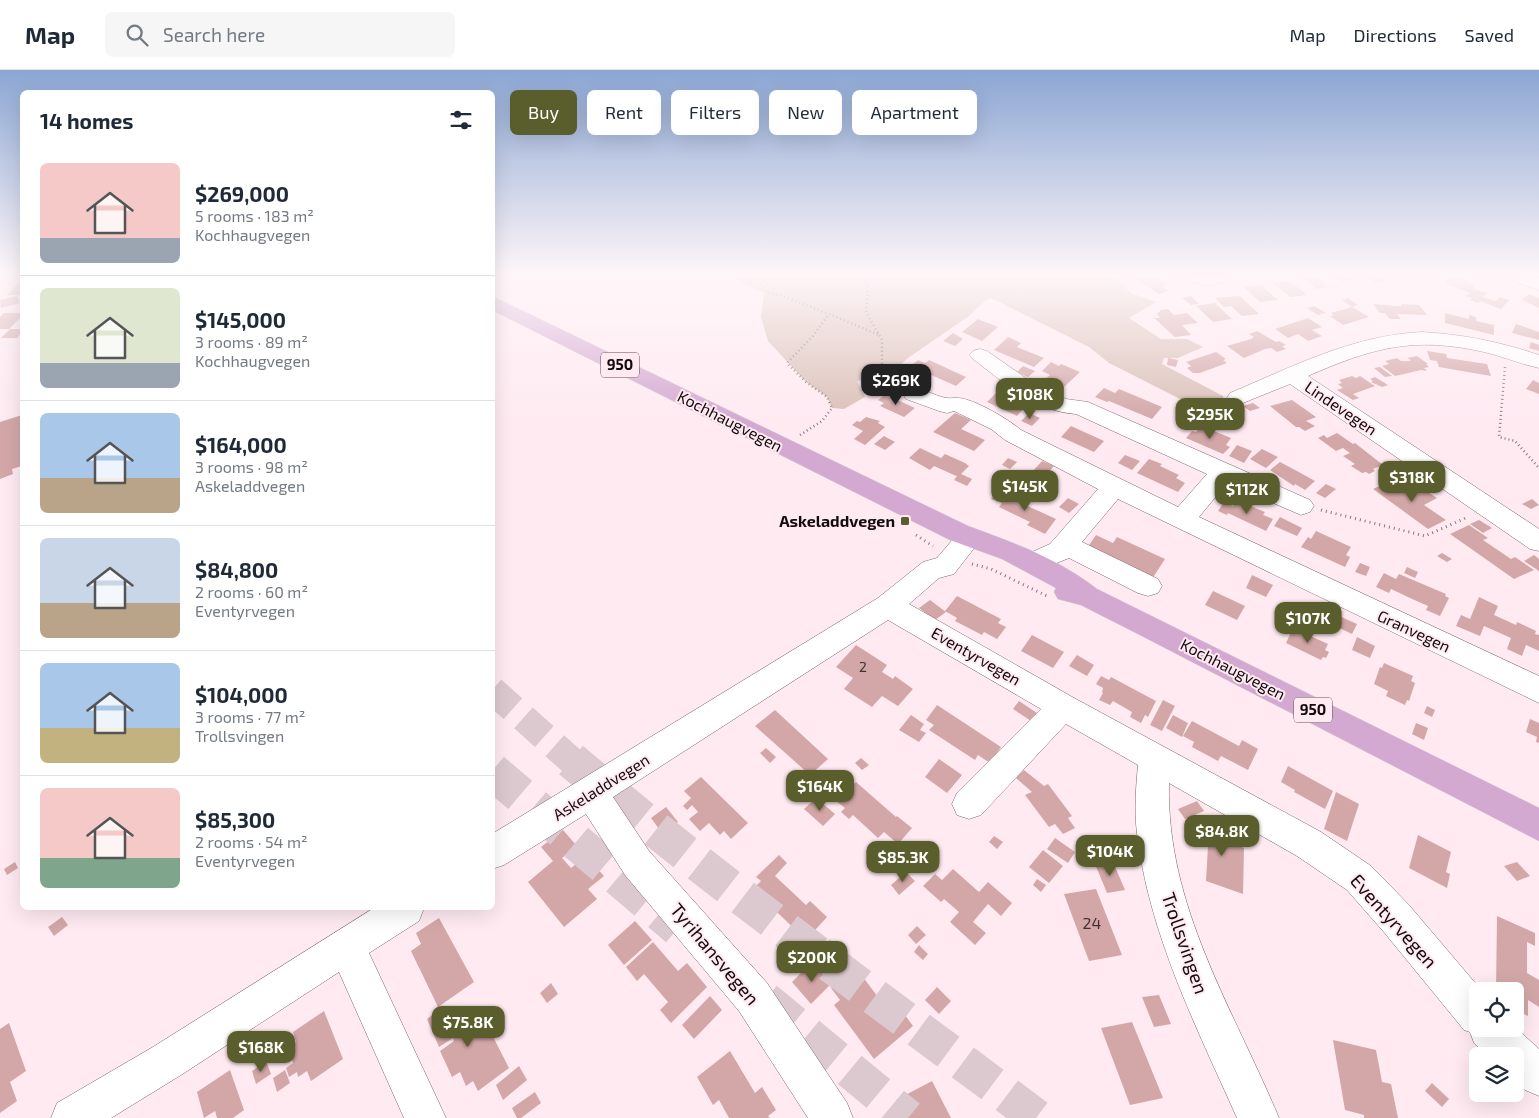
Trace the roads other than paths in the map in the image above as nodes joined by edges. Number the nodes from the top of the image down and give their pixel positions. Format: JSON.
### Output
{"nodes":[{"id":1,"x":538,"y":325,"type":"edge"},
{"id":2,"x":980,"y":354,"type":"dead end"},
{"id":3,"x":1539,"y":362,"type":"edge"},
{"id":4,"x":1292,"y":375,"type":"junction"},
{"id":5,"x":914,"y":394,"type":"road end"},
{"id":6,"x":1238,"y":398,"type":"dead end"},
{"id":7,"x":1223,"y":472,"type":"junction"},
{"id":8,"x":1114,"y":487,"type":"junction"},
{"id":9,"x":1301,"y":506,"type":"road end"},
{"id":10,"x":1182,"y":519,"type":"junction"},
{"id":11,"x":962,"y":535,"type":"junction"},
{"id":12,"x":1539,"y":542,"type":"edge"},
{"id":13,"x":1060,"y":558,"type":"junction"},
{"id":14,"x":1148,"y":586,"type":"dead end"},
{"id":15,"x":1087,"y":596,"type":"junction"},
{"id":16,"x":888,"y":606,"type":"junction"},
{"id":17,"x":1539,"y":690,"type":"edge"},
{"id":18,"x":1063,"y":707,"type":"junction"},
{"id":19,"x":1154,"y":757,"type":"junction"},
{"id":20,"x":591,"y":793,"type":"junction"},
{"id":21,"x":969,"y":804,"type":"dead end"},
{"id":22,"x":1539,"y":824,"type":"edge"},
{"id":23,"x":495,"y":851,"type":"edge"},
{"id":24,"x":403,"y":910,"type":"edge"},
{"id":25,"x":347,"y":947,"type":"junction"},
{"id":26,"x":1469,"y":1005,"type":"edge"},
{"id":27,"x":1497,"y":1037,"type":"edge"},
{"id":28,"x":1539,"y":1076,"type":"edge"},
{"id":29,"x":72,"y":1118,"type":"edge"},
{"id":30,"x":425,"y":1118,"type":"edge"},
{"id":31,"x":832,"y":1118,"type":"edge"},
{"id":32,"x":1258,"y":1118,"type":"edge"}],
"edges":[{"from":1,"to":11,"type":"main road","name":"Kochhaugvegen","number":"950"},
{"from":2,"to":7,"type":"street"},
{"from":3,"to":4,"type":"street","name":"Lindevegen"},
{"from":4,"to":6,"type":"street","name":"Lindevegen"},
{"from":4,"to":12,"type":"street","name":"Lindevegen"},
{"from":5,"to":8,"type":"street","name":"Granvegen"},
{"from":7,"to":9,"type":"street"},
{"from":7,"to":10,"type":"street"},
{"from":8,"to":10,"type":"street","name":"Granvegen"},
{"from":8,"to":13,"type":"street"},
{"from":10,"to":17,"type":"street","name":"Granvegen"},
{"from":11,"to":13,"type":"main road","name":"Kochhaugvegen","number":"950"},
{"from":11,"to":15,"type":"main road","name":"Kochhaugvegen","number":"950"},
{"from":11,"to":16,"type":"street","name":"Askeladdvegen"},
{"from":13,"to":14,"type":"street"},
{"from":13,"to":15,"type":"main road","name":"Kochhaugvegen","number":"950"},
{"from":15,"to":22,"type":"main road","name":"Kochhaugvegen","number":"950"},
{"from":16,"to":18,"type":"street","name":"Eventyrvegen"},
{"from":16,"to":20,"type":"street","name":"Askeladdvegen"},
{"from":18,"to":19,"type":"street","name":"Eventyrvegen"},
{"from":18,"to":21,"type":"street"},
{"from":19,"to":26,"type":"street","name":"Eventyrvegen"},
{"from":19,"to":32,"type":"street","name":"Trollsvingen"},
{"from":20,"to":23,"type":"street","name":"Askeladdvegen"},
{"from":20,"to":31,"type":"street","name":"Tyrihansvegen"},
{"from":24,"to":25,"type":"street"},
{"from":25,"to":29,"type":"street"},
{"from":25,"to":30,"type":"street"},
{"from":27,"to":28,"type":"street"}]}
